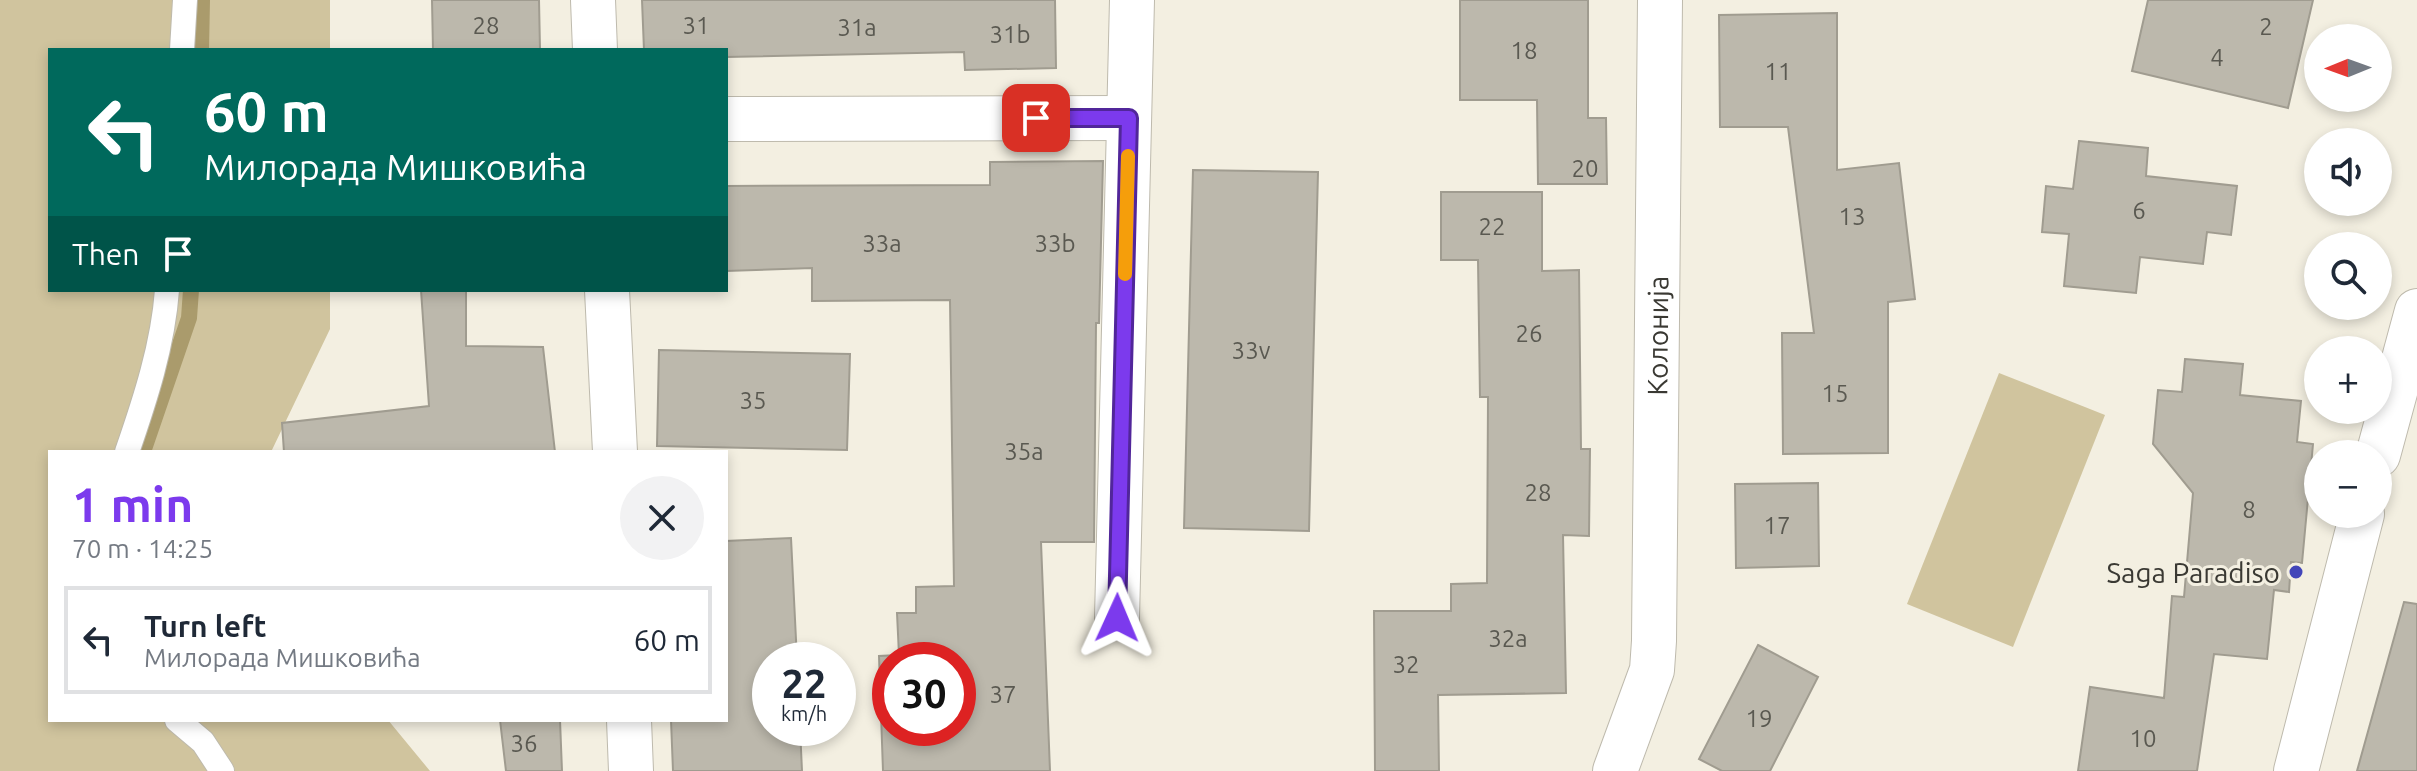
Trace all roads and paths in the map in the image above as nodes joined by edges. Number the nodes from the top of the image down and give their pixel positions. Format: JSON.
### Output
{"nodes":[{"id":1,"x":185,"y":0,"type":"edge"},
{"id":2,"x":593,"y":0,"type":"edge"},
{"id":3,"x":1132,"y":0,"type":"edge"},
{"id":4,"x":1660,"y":0,"type":"edge"},
{"id":5,"x":182,"y":48,"type":"edge"},
{"id":6,"x":595,"y":48,"type":"edge"},
{"id":7,"x":1129,"y":118,"type":"junction"},
{"id":8,"x":728,"y":119,"type":"edge"},
{"id":9,"x":167,"y":292,"type":"edge"},
{"id":10,"x":607,"y":292,"type":"edge"},
{"id":11,"x":2417,"y":311,"type":"edge"},
{"id":12,"x":2382,"y":440,"type":"edge"},
{"id":13,"x":128,"y":450,"type":"edge"},
{"id":14,"x":615,"y":450,"type":"edge"},
{"id":15,"x":2358,"y":528,"type":"edge"},
{"id":16,"x":1117,"y":618,"type":"dead end"},
{"id":17,"x":1652,"y":670,"type":"junction"},
{"id":18,"x":179,"y":722,"type":"edge"},
{"id":19,"x":629,"y":722,"type":"edge"},
{"id":20,"x":222,"y":771,"type":"edge"},
{"id":21,"x":631,"y":771,"type":"edge"},
{"id":22,"x":1615,"y":771,"type":"edge"},
{"id":23,"x":1638,"y":771,"type":"edge"},
{"id":24,"x":2296,"y":771,"type":"edge"}],
"edges":[{"from":1,"to":5,"type":"lane"},
{"from":2,"to":6,"type":"street"},
{"from":3,"to":7,"type":"street"},
{"from":4,"to":17,"type":"street","name":"Колонија"},
{"from":7,"to":8,"type":"street"},
{"from":7,"to":16,"type":"street"},
{"from":9,"to":13,"type":"lane"},
{"from":10,"to":14,"type":"street"},
{"from":11,"to":12,"type":"street"},
{"from":15,"to":24,"type":"street"},
{"from":17,"to":22,"type":"street","name":"Колонија"},
{"from":17,"to":23,"type":"street","name":"Колонија"},
{"from":18,"to":20,"type":"lane"},
{"from":19,"to":21,"type":"street"}]}
